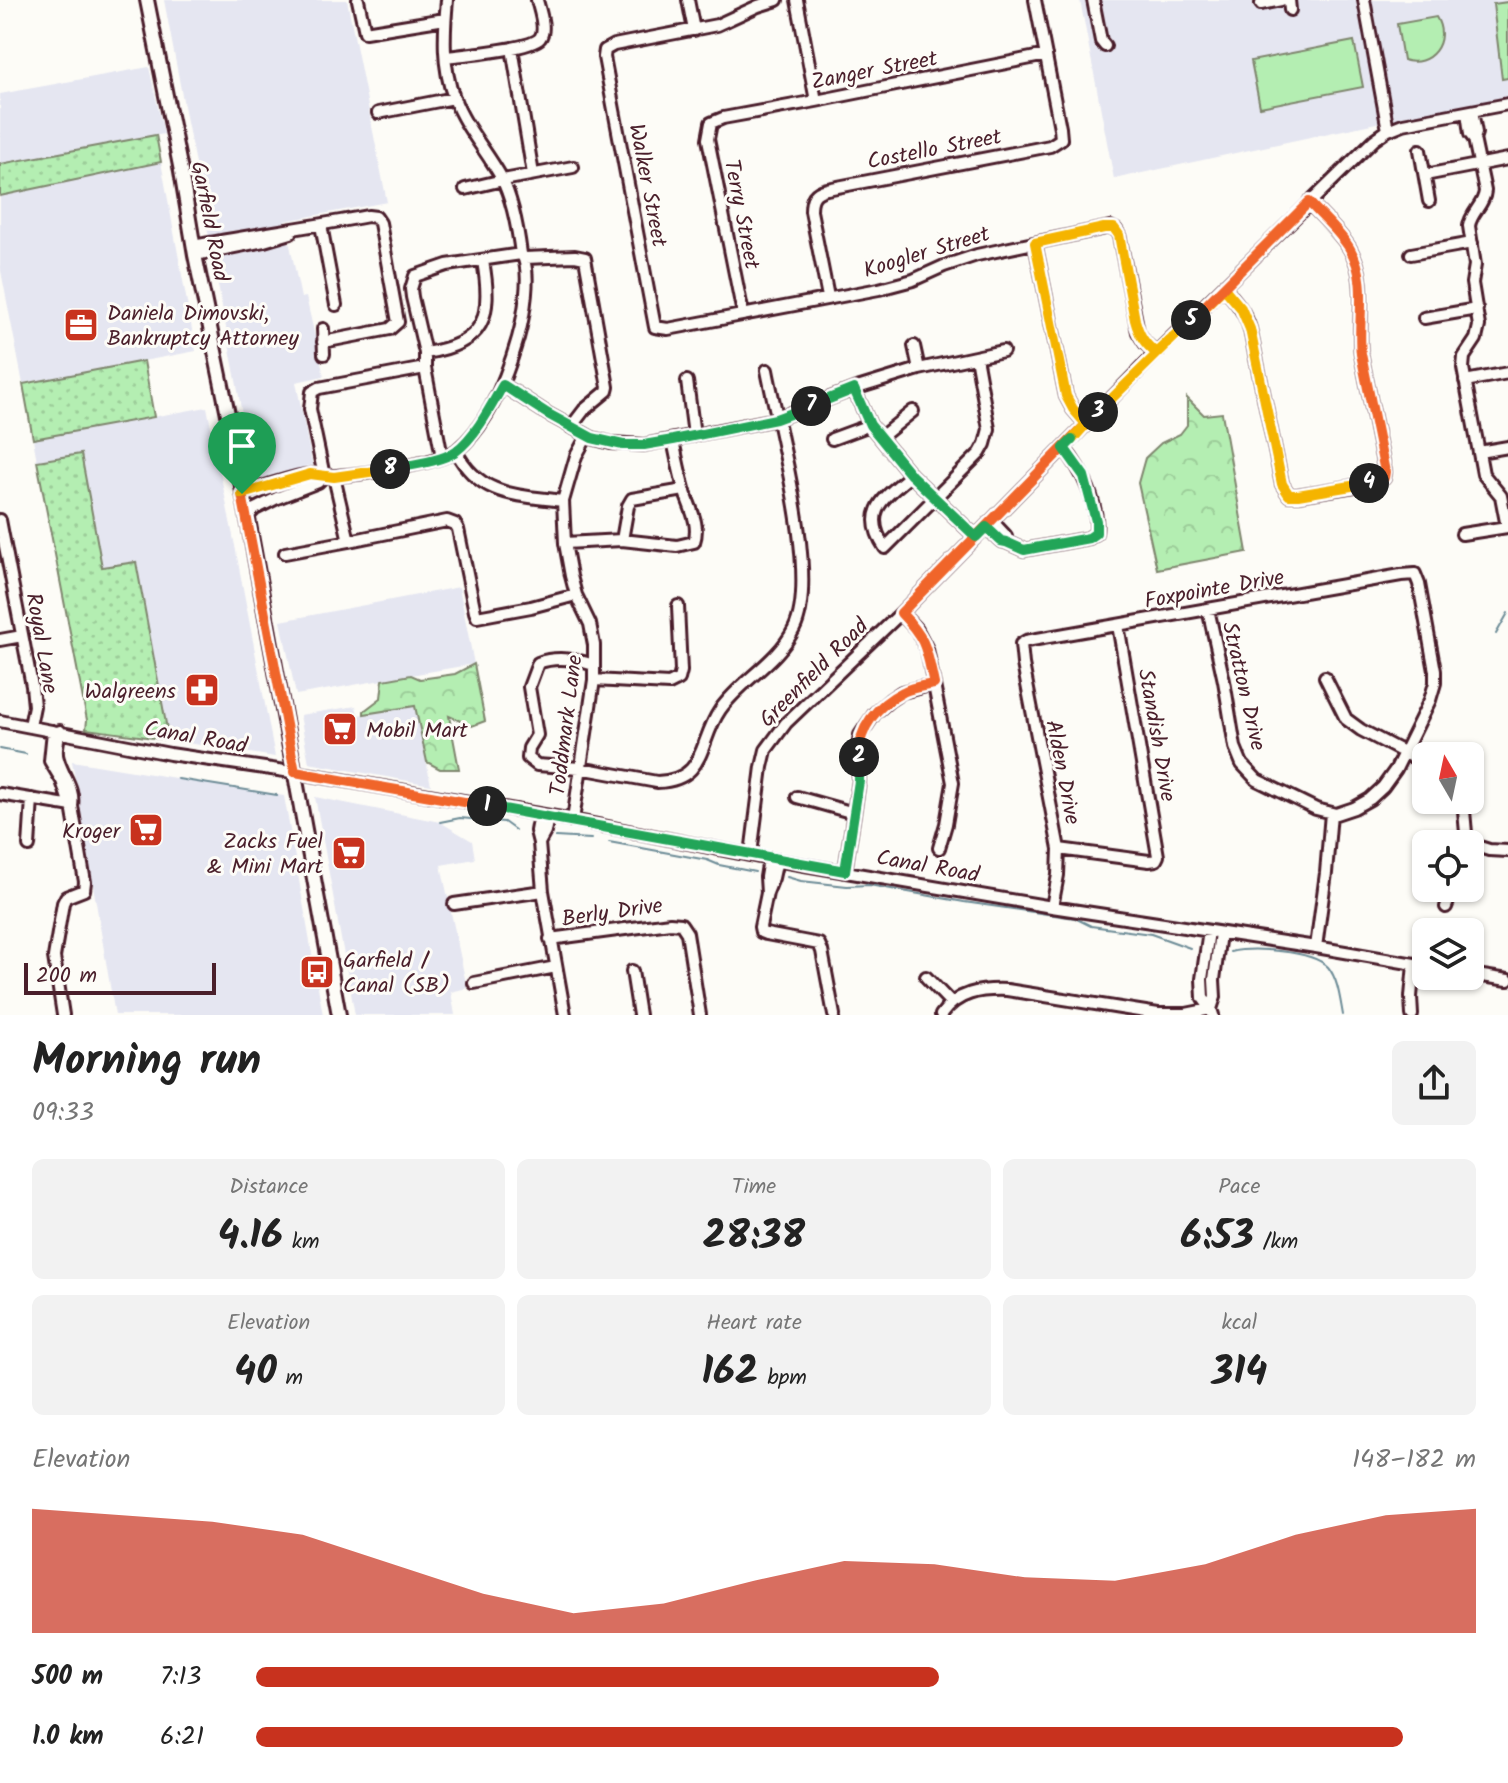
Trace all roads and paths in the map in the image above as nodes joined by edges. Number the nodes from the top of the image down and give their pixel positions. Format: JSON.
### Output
{"nodes":[{"id":1,"x":147,"y":0,"type":"edge"},
{"id":2,"x":358,"y":0,"type":"edge"},
{"id":3,"x":447,"y":0,"type":"edge"},
{"id":4,"x":537,"y":0,"type":"edge"},
{"id":5,"x":688,"y":0,"type":"edge"},
{"id":6,"x":777,"y":0,"type":"edge"},
{"id":7,"x":797,"y":0,"type":"edge"},
{"id":8,"x":1035,"y":0,"type":"edge"},
{"id":9,"x":1093,"y":0,"type":"edge"},
{"id":10,"x":1281,"y":0,"type":"edge"},
{"id":11,"x":1364,"y":0,"type":"edge"},
{"id":12,"x":1261,"y":4,"type":"dead end"},
{"id":13,"x":445,"y":19,"type":"junction"},
{"id":14,"x":694,"y":30,"type":"junction"},
{"id":15,"x":1105,"y":46,"type":"dead end"},
{"id":16,"x":512,"y":48,"type":"junction"},
{"id":17,"x":1046,"y":55,"type":"junction"},
{"id":18,"x":446,"y":57,"type":"junction"},
{"id":19,"x":454,"y":98,"type":"junction"},
{"id":20,"x":816,"y":101,"type":"junction"},
{"id":21,"x":1508,"y":104,"type":"edge"},
{"id":22,"x":1470,"y":112,"type":"junction"},
{"id":23,"x":378,"y":113,"type":"dead end"},
{"id":24,"x":711,"y":123,"type":"joint"},
{"id":25,"x":1388,"y":130,"type":"junction"},
{"id":26,"x":1420,"y":150,"type":"dead end"},
{"id":27,"x":1508,"y":159,"type":"edge"},
{"id":28,"x":1479,"y":165,"type":"junction"},
{"id":29,"x":573,"y":167,"type":"dead end"},
{"id":30,"x":533,"y":174,"type":"junction"},
{"id":31,"x":1425,"y":175,"type":"junction"},
{"id":32,"x":503,"y":180,"type":"junction"},
{"id":33,"x":465,"y":189,"type":"dead end"},
{"id":34,"x":1429,"y":201,"type":"dead end"},
{"id":35,"x":1309,"y":202,"type":"junction"},
{"id":36,"x":321,"y":225,"type":"junction"},
{"id":37,"x":1035,"y":243,"type":"junction"},
{"id":38,"x":1472,"y":243,"type":"junction"},
{"id":39,"x":194,"y":250,"type":"junction"},
{"id":40,"x":1411,"y":254,"type":"dead end"},
{"id":41,"x":523,"y":256,"type":"junction"},
{"id":42,"x":483,"y":261,"type":"junction"},
{"id":43,"x":1224,"y":288,"type":"junction"},
{"id":44,"x":828,"y":297,"type":"junction"},
{"id":45,"x":336,"y":305,"type":"dead end"},
{"id":46,"x":1477,"y":309,"type":"junction"},
{"id":47,"x":743,"y":314,"type":"junction"},
{"id":48,"x":1424,"y":318,"type":"dead end"},
{"id":49,"x":655,"y":327,"type":"joint"},
{"id":50,"x":323,"y":329,"type":"dead end"},
{"id":51,"x":323,"y":342,"type":"junction"},
{"id":52,"x":914,"y":346,"type":"dead end"},
{"id":53,"x":1003,"y":351,"type":"dead end"},
{"id":54,"x":425,"y":353,"type":"junction"},
{"id":55,"x":1156,"y":353,"type":"junction"},
{"id":56,"x":324,"y":354,"type":"dead end"},
{"id":57,"x":976,"y":357,"type":"junction"},
{"id":58,"x":425,"y":368,"type":"junction"},
{"id":59,"x":919,"y":369,"type":"junction"},
{"id":60,"x":767,"y":370,"type":"dead end"},
{"id":61,"x":1508,"y":373,"type":"edge"},
{"id":62,"x":687,"y":381,"type":"dead end"},
{"id":63,"x":1465,"y":381,"type":"junction"},
{"id":64,"x":503,"y":385,"type":"junction"},
{"id":65,"x":854,"y":389,"type":"junction"},
{"id":66,"x":913,"y":411,"type":"dead end"},
{"id":67,"x":776,"y":419,"type":"junction"},
{"id":68,"x":1086,"y":424,"type":"junction"},
{"id":69,"x":870,"y":425,"type":"junction"},
{"id":70,"x":571,"y":427,"type":"junction"},
{"id":71,"x":694,"y":435,"type":"junction"},
{"id":72,"x":587,"y":436,"type":"junction"},
{"id":73,"x":881,"y":437,"type":"junction"},
{"id":74,"x":832,"y":439,"type":"dead end"},
{"id":75,"x":673,"y":440,"type":"junction"},
{"id":76,"x":1508,"y":447,"type":"edge"},
{"id":77,"x":1064,"y":448,"type":"junction"},
{"id":78,"x":456,"y":451,"type":"junction"},
{"id":79,"x":1479,"y":452,"type":"junction"},
{"id":80,"x":442,"y":457,"type":"junction"},
{"id":81,"x":911,"y":475,"type":"junction"},
{"id":82,"x":329,"y":476,"type":"junction"},
{"id":83,"x":684,"y":490,"type":"junction"},
{"id":84,"x":242,"y":494,"type":"junction"},
{"id":85,"x":935,"y":499,"type":"junction"},
{"id":86,"x":563,"y":501,"type":"junction"},
{"id":87,"x":247,"y":517,"type":"junction"},
{"id":88,"x":0,"y":520,"type":"edge"},
{"id":89,"x":989,"y":524,"type":"junction"},
{"id":90,"x":1507,"y":527,"type":"edge"},
{"id":91,"x":1462,"y":534,"type":"dead end"},
{"id":92,"x":976,"y":537,"type":"junction"},
{"id":93,"x":622,"y":540,"type":"junction"},
{"id":94,"x":349,"y":541,"type":"junction"},
{"id":95,"x":565,"y":543,"type":"junction"},
{"id":96,"x":285,"y":553,"type":"dead end"},
{"id":97,"x":576,"y":595,"type":"junction"},
{"id":98,"x":678,"y":606,"type":"dead end"},
{"id":99,"x":1208,"y":609,"type":"junction"},
{"id":100,"x":901,"y":613,"type":"junction"},
{"id":101,"x":1118,"y":625,"type":"junction"},
{"id":102,"x":22,"y":636,"type":"junction"},
{"id":103,"x":0,"y":640,"type":"edge"},
{"id":104,"x":1021,"y":644,"type":"joint"},
{"id":105,"x":594,"y":665,"type":"junction"},
{"id":106,"x":1325,"y":677,"type":"dead end"},
{"id":107,"x":594,"y":680,"type":"junction"},
{"id":108,"x":934,"y":684,"type":"junction"},
{"id":109,"x":0,"y":721,"type":"edge"},
{"id":110,"x":30,"y":726,"type":"junction"},
{"id":111,"x":56,"y":731,"type":"junction"},
{"id":112,"x":1404,"y":754,"type":"junction"},
{"id":113,"x":1412,"y":758,"type":"edge"},
{"id":114,"x":580,"y":768,"type":"junction"},
{"id":115,"x":295,"y":772,"type":"junction"},
{"id":116,"x":0,"y":794,"type":"edge"},
{"id":117,"x":797,"y":797,"type":"dead end"},
{"id":118,"x":32,"y":799,"type":"junction"},
{"id":119,"x":72,"y":806,"type":"junction"},
{"id":120,"x":854,"y":813,"type":"junction"},
{"id":121,"x":1331,"y":813,"type":"junction"},
{"id":122,"x":543,"y":815,"type":"junction"},
{"id":123,"x":573,"y":820,"type":"junction"},
{"id":124,"x":29,"y":846,"type":"dead end"},
{"id":125,"x":939,"y":848,"type":"dead end"},
{"id":126,"x":1059,"y":849,"type":"junction"},
{"id":127,"x":1484,"y":849,"type":"edge"},
{"id":128,"x":1508,"y":851,"type":"edge"},
{"id":129,"x":751,"y":854,"type":"junction"},
{"id":130,"x":773,"y":859,"type":"junction"},
{"id":131,"x":845,"y":871,"type":"junction"},
{"id":132,"x":543,"y":891,"type":"junction"},
{"id":133,"x":1448,"y":902,"type":"edge"},
{"id":134,"x":454,"y":904,"type":"dead end"},
{"id":135,"x":1052,"y":907,"type":"junction"},
{"id":136,"x":1446,"y":907,"type":"dead end"},
{"id":137,"x":1214,"y":932,"type":"junction"},
{"id":138,"x":550,"y":939,"type":"junction"},
{"id":139,"x":1316,"y":947,"type":"junction"},
{"id":140,"x":1412,"y":964,"type":"edge"},
{"id":141,"x":556,"y":967,"type":"junction"},
{"id":142,"x":632,"y":971,"type":"dead end"},
{"id":143,"x":1484,"y":976,"type":"edge"},
{"id":144,"x":926,"y":977,"type":"dead end"},
{"id":145,"x":1508,"y":980,"type":"edge"},
{"id":146,"x":474,"y":983,"type":"dead end"},
{"id":147,"x":1412,"y":986,"type":"edge"},
{"id":148,"x":951,"y":1003,"type":"junction"},
{"id":149,"x":1212,"y":1012,"type":"edge"},
{"id":150,"x":1140,"y":1013,"type":"edge"},
{"id":151,"x":63,"y":1015,"type":"edge"},
{"id":152,"x":339,"y":1015,"type":"edge"},
{"id":153,"x":565,"y":1015,"type":"edge"},
{"id":154,"x":639,"y":1015,"type":"edge"},
{"id":155,"x":700,"y":1015,"type":"edge"},
{"id":156,"x":834,"y":1015,"type":"edge"},
{"id":157,"x":941,"y":1015,"type":"edge"},
{"id":158,"x":1412,"y":1015,"type":"edge"}],
"edges":[{"from":1,"to":39,"type":"main road","name":"Garfield Road"},
{"from":2,"to":13,"type":"street"},
{"from":3,"to":13,"type":"street"},
{"from":4,"to":16,"type":"street"},
{"from":5,"to":14,"type":"street"},
{"from":6,"to":14,"type":"street"},
{"from":7,"to":20,"type":"street"},
{"from":8,"to":17,"type":"street"},
{"from":9,"to":15,"type":"street"},
{"from":10,"to":12,"type":"street"},
{"from":11,"to":25,"type":"street"},
{"from":13,"to":18,"type":"street"},
{"from":14,"to":49,"type":"street","name":"Walker Street"},
{"from":16,"to":18,"type":"street"},
{"from":16,"to":30,"type":"street"},
{"from":17,"to":20,"type":"street","name":"Zanger Street"},
{"from":17,"to":44,"type":"street","name":"Costello Street"},
{"from":18,"to":19,"type":"street"},
{"from":19,"to":23,"type":"street"},
{"from":19,"to":32,"type":"street"},
{"from":20,"to":24,"type":"street","name":"Zanger Street"},
{"from":21,"to":22,"type":"street","name":"Greenfield Road"},
{"from":22,"to":25,"type":"street","name":"Greenfield Road"},
{"from":22,"to":28,"type":"street"},
{"from":24,"to":47,"type":"street","name":"Terry Street"},
{"from":25,"to":35,"type":"street","name":"Greenfield Road"},
{"from":26,"to":31,"type":"street"},
{"from":27,"to":28,"type":"street"},
{"from":28,"to":31,"type":"street"},
{"from":28,"to":38,"type":"street"},
{"from":29,"to":30,"type":"street"},
{"from":30,"to":32,"type":"street"},
{"from":31,"to":34,"type":"street"},
{"from":32,"to":33,"type":"street"},
{"from":32,"to":41,"type":"street"},
{"from":35,"to":43,"type":"street","name":"Greenfield Road"},
{"from":35,"to":43,"type":"street"},
{"from":36,"to":39,"type":"street"},
{"from":36,"to":45,"type":"street"},
{"from":36,"to":51,"type":"street"},
{"from":37,"to":44,"type":"street","name":"Koogler Street"},
{"from":37,"to":55,"type":"street","name":"Koogler Street"},
{"from":37,"to":68,"type":"street"},
{"from":38,"to":40,"type":"street"},
{"from":38,"to":46,"type":"street"},
{"from":39,"to":84,"type":"main road","name":"Garfield Road"},
{"from":41,"to":42,"type":"street"},
{"from":41,"to":64,"type":"street"},
{"from":41,"to":70,"type":"street"},
{"from":42,"to":54,"type":"street"},
{"from":42,"to":54,"type":"street"},
{"from":43,"to":55,"type":"street","name":"Greenfield Road"},
{"from":44,"to":47,"type":"street","name":"Koogler Street"},
{"from":46,"to":48,"type":"street"},
{"from":46,"to":63,"type":"street"},
{"from":47,"to":49,"type":"street","name":"Koogler Street"},
{"from":50,"to":51,"type":"street"},
{"from":51,"to":56,"type":"street"},
{"from":52,"to":59,"type":"street"},
{"from":53,"to":57,"type":"street"},
{"from":54,"to":58,"type":"street"},
{"from":55,"to":68,"type":"street","name":"Greenfield Road"},
{"from":57,"to":59,"type":"street"},
{"from":57,"to":85,"type":"street"},
{"from":58,"to":80,"type":"street"},
{"from":58,"to":82,"type":"street"},
{"from":59,"to":65,"type":"street"},
{"from":60,"to":67,"type":"street"},
{"from":61,"to":63,"type":"street"},
{"from":62,"to":71,"type":"street"},
{"from":63,"to":79,"type":"street"},
{"from":64,"to":70,"type":"street"},
{"from":64,"to":78,"type":"street"},
{"from":65,"to":67,"type":"street"},
{"from":65,"to":69,"type":"street"},
{"from":66,"to":73,"type":"street"},
{"from":67,"to":71,"type":"street"},
{"from":67,"to":114,"type":"street"},
{"from":68,"to":77,"type":"street","name":"Greenfield Road"},
{"from":69,"to":73,"type":"street"},
{"from":69,"to":74,"type":"street"},
{"from":70,"to":72,"type":"street"},
{"from":71,"to":75,"type":"street"},
{"from":72,"to":75,"type":"street"},
{"from":72,"to":86,"type":"street","name":"Toddmark Lane"},
{"from":73,"to":81,"type":"street"},
{"from":75,"to":83,"type":"street"},
{"from":76,"to":79,"type":"street"},
{"from":77,"to":89,"type":"street","name":"Greenfield Road"},
{"from":77,"to":89,"type":"street"},
{"from":78,"to":80,"type":"street"},
{"from":78,"to":86,"type":"street"},
{"from":79,"to":90,"type":"street"},
{"from":80,"to":82,"type":"street"},
{"from":81,"to":85,"type":"street"},
{"from":81,"to":85,"type":"street"},
{"from":82,"to":84,"type":"street"},
{"from":82,"to":87,"type":"street"},
{"from":82,"to":94,"type":"street"},
{"from":83,"to":93,"type":"street"},
{"from":83,"to":93,"type":"street"},
{"from":84,"to":87,"type":"main road","name":"Garfield Road"},
{"from":85,"to":92,"type":"street"},
{"from":86,"to":95,"type":"street","name":"Toddmark Lane"},
{"from":87,"to":115,"type":"main road","name":"Garfield Road"},
{"from":88,"to":102,"type":"street","name":"Royal Lane"},
{"from":89,"to":92,"type":"street","name":"Greenfield Road"},
{"from":90,"to":91,"type":"street"},
{"from":92,"to":100,"type":"street","name":"Greenfield Road"},
{"from":93,"to":95,"type":"street"},
{"from":94,"to":96,"type":"street"},
{"from":94,"to":97,"type":"street"},
{"from":95,"to":97,"type":"street","name":"Toddmark Lane"},
{"from":97,"to":105,"type":"street","name":"Toddmark Lane"},
{"from":98,"to":107,"type":"street"},
{"from":99,"to":101,"type":"street","name":"Foxpointe Drive"},
{"from":99,"to":112,"type":"street","name":"Foxpointe Drive"},
{"from":99,"to":121,"type":"street","name":"Stratton Drive"},
{"from":100,"to":108,"type":"street"},
{"from":100,"to":129,"type":"street","name":"Greenfield Road"},
{"from":101,"to":104,"type":"street","name":"Foxpointe Drive"},
{"from":101,"to":126,"type":"street","name":"Standish Drive"},
{"from":102,"to":103,"type":"street"},
{"from":102,"to":110,"type":"street","name":"Royal Lane"},
{"from":104,"to":126,"type":"street","name":"Alden Drive"},
{"from":105,"to":107,"type":"street","name":"Toddmark Lane"},
{"from":105,"to":114,"type":"street"},
{"from":106,"to":112,"type":"street"},
{"from":107,"to":114,"type":"street","name":"Toddmark Lane"},
{"from":108,"to":120,"type":"street"},
{"from":108,"to":125,"type":"street"},
{"from":109,"to":110,"type":"street","name":"Canal Road"},
{"from":110,"to":111,"type":"street","name":"Canal Road"},
{"from":111,"to":115,"type":"street","name":"Canal Road"},
{"from":111,"to":119,"type":"street"},
{"from":112,"to":113,"type":"street"},
{"from":112,"to":121,"type":"street"},
{"from":114,"to":123,"type":"street","name":"Toddmark Lane"},
{"from":115,"to":122,"type":"street","name":"Canal Road"},
{"from":115,"to":152,"type":"main road","name":"Garfield Road"},
{"from":116,"to":118,"type":"street"},
{"from":117,"to":120,"type":"street"},
{"from":118,"to":119,"type":"street"},
{"from":118,"to":124,"type":"street"},
{"from":119,"to":151,"type":"street"},
{"from":120,"to":131,"type":"street"},
{"from":121,"to":139,"type":"street"},
{"from":122,"to":123,"type":"street","name":"Canal Road"},
{"from":122,"to":132,"type":"street"},
{"from":123,"to":129,"type":"street","name":"Canal Road"},
{"from":126,"to":135,"type":"street","name":"Alden Drive"},
{"from":127,"to":128,"type":"street"},
{"from":129,"to":130,"type":"street","name":"Canal Road"},
{"from":130,"to":131,"type":"street","name":"Canal Road"},
{"from":130,"to":156,"type":"street"},
{"from":131,"to":135,"type":"street","name":"Canal Road"},
{"from":132,"to":134,"type":"street"},
{"from":132,"to":138,"type":"street"},
{"from":133,"to":136,"type":"street"},
{"from":135,"to":137,"type":"street","name":"Canal Road"},
{"from":137,"to":139,"type":"street","name":"Canal Road"},
{"from":137,"to":149,"type":"street"},
{"from":138,"to":141,"type":"street"},
{"from":138,"to":155,"type":"street","name":"Berly Drive"},
{"from":139,"to":140,"type":"street","name":"Canal Road"},
{"from":141,"to":146,"type":"street"},
{"from":141,"to":153,"type":"street"},
{"from":142,"to":154,"type":"street"},
{"from":143,"to":145,"type":"street"},
{"from":144,"to":148,"type":"street"},
{"from":147,"to":158,"type":"street"},
{"from":148,"to":150,"type":"street"},
{"from":148,"to":157,"type":"street"},
{"from":149,"to":150,"type":"street"}]}
